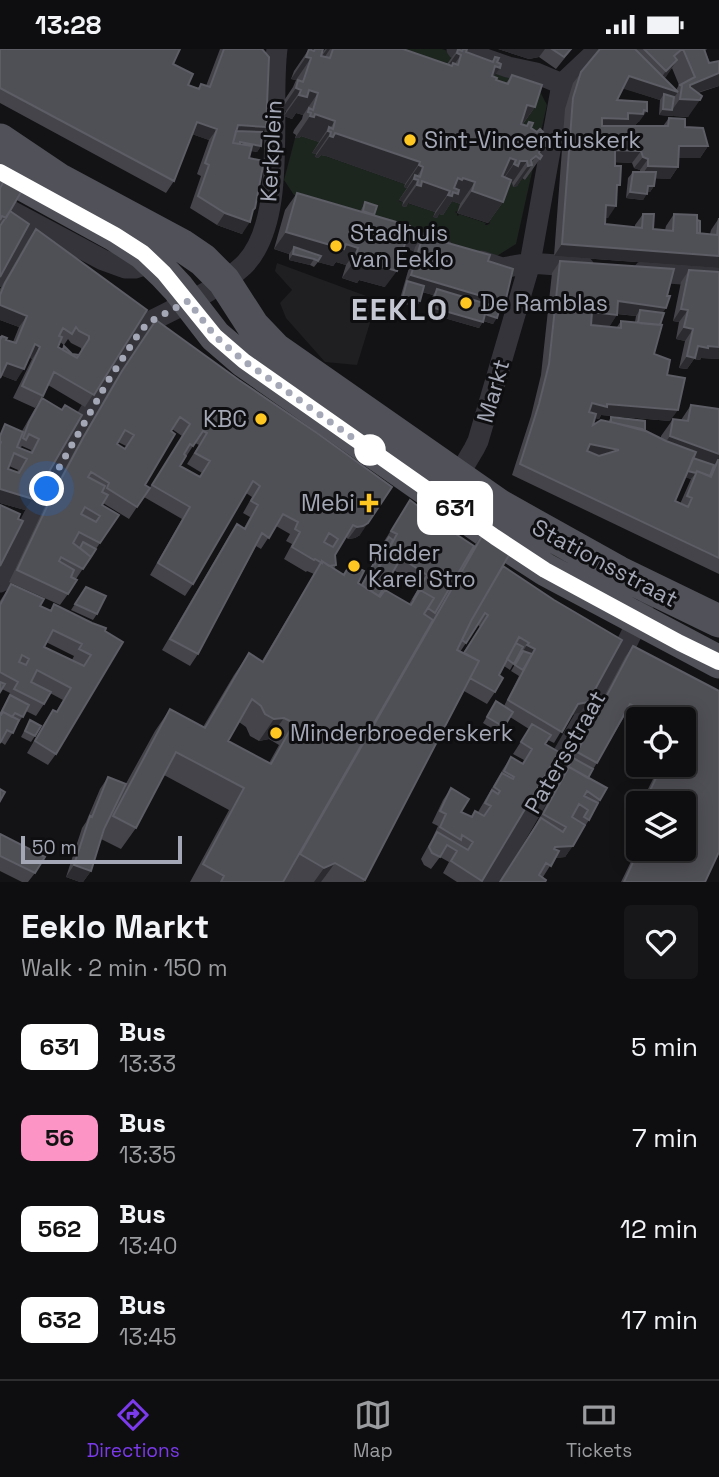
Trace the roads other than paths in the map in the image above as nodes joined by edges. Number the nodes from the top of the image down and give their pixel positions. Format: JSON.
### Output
{"nodes":[{"id":1,"x":277,"y":49,"type":"edge"},
{"id":2,"x":457,"y":49,"type":"edge"},
{"id":3,"x":599,"y":49,"type":"edge"},
{"id":4,"x":562,"y":84,"type":"junction"},
{"id":5,"x":0,"y":140,"type":"edge"},
{"id":6,"x":0,"y":172,"type":"edge"},
{"id":7,"x":0,"y":205,"type":"edge"},
{"id":8,"x":33,"y":223,"type":"junction"},
{"id":9,"x":361,"y":224,"type":"edge"},
{"id":10,"x":153,"y":262,"type":"junction"},
{"id":11,"x":530,"y":263,"type":"junction"},
{"id":12,"x":602,"y":268,"type":"edge"},
{"id":13,"x":629,"y":270,"type":"edge"},
{"id":14,"x":719,"y":277,"type":"edge"},
{"id":15,"x":225,"y":281,"type":"junction"},
{"id":16,"x":0,"y":282,"type":"edge"},
{"id":17,"x":188,"y":301,"type":"junction"},
{"id":18,"x":450,"y":488,"type":"junction"},
{"id":19,"x":0,"y":582,"type":"edge"},
{"id":20,"x":653,"y":590,"type":"junction"},
{"id":21,"x":638,"y":620,"type":"junction"},
{"id":22,"x":719,"y":621,"type":"edge"},
{"id":23,"x":719,"y":662,"type":"edge"},
{"id":24,"x":489,"y":882,"type":"edge"}],
"edges":[{"from":1,"to":15,"type":"street","name":"Kerkplein"},
{"from":2,"to":4,"type":"street"},
{"from":3,"to":4,"type":"street"},
{"from":4,"to":11,"type":"street","name":"Markt"},
{"from":5,"to":15,"type":"main road"},
{"from":6,"to":10,"type":"main road"},
{"from":7,"to":8,"type":"street"},
{"from":8,"to":10,"type":"street"},
{"from":8,"to":16,"type":"lane"},
{"from":9,"to":11,"type":"street"},
{"from":10,"to":17,"type":"main road"},
{"from":11,"to":12,"type":"street"},
{"from":11,"to":18,"type":"street","name":"Markt"},
{"from":13,"to":14,"type":"street"},
{"from":15,"to":17,"type":"street"},
{"from":15,"to":18,"type":"main road"},
{"from":17,"to":18,"type":"main road"},
{"from":17,"to":19,"type":"street"},
{"from":18,"to":20,"type":"main road","name":"Stationsstraat"},
{"from":18,"to":21,"type":"main road"},
{"from":20,"to":21,"type":"street","name":"Patersstraat"},
{"from":20,"to":22,"type":"main road","name":"Stationsstraat"},
{"from":21,"to":23,"type":"main road","name":"Stationsstraat"},
{"from":21,"to":24,"type":"street","name":"Patersstraat"}]}
